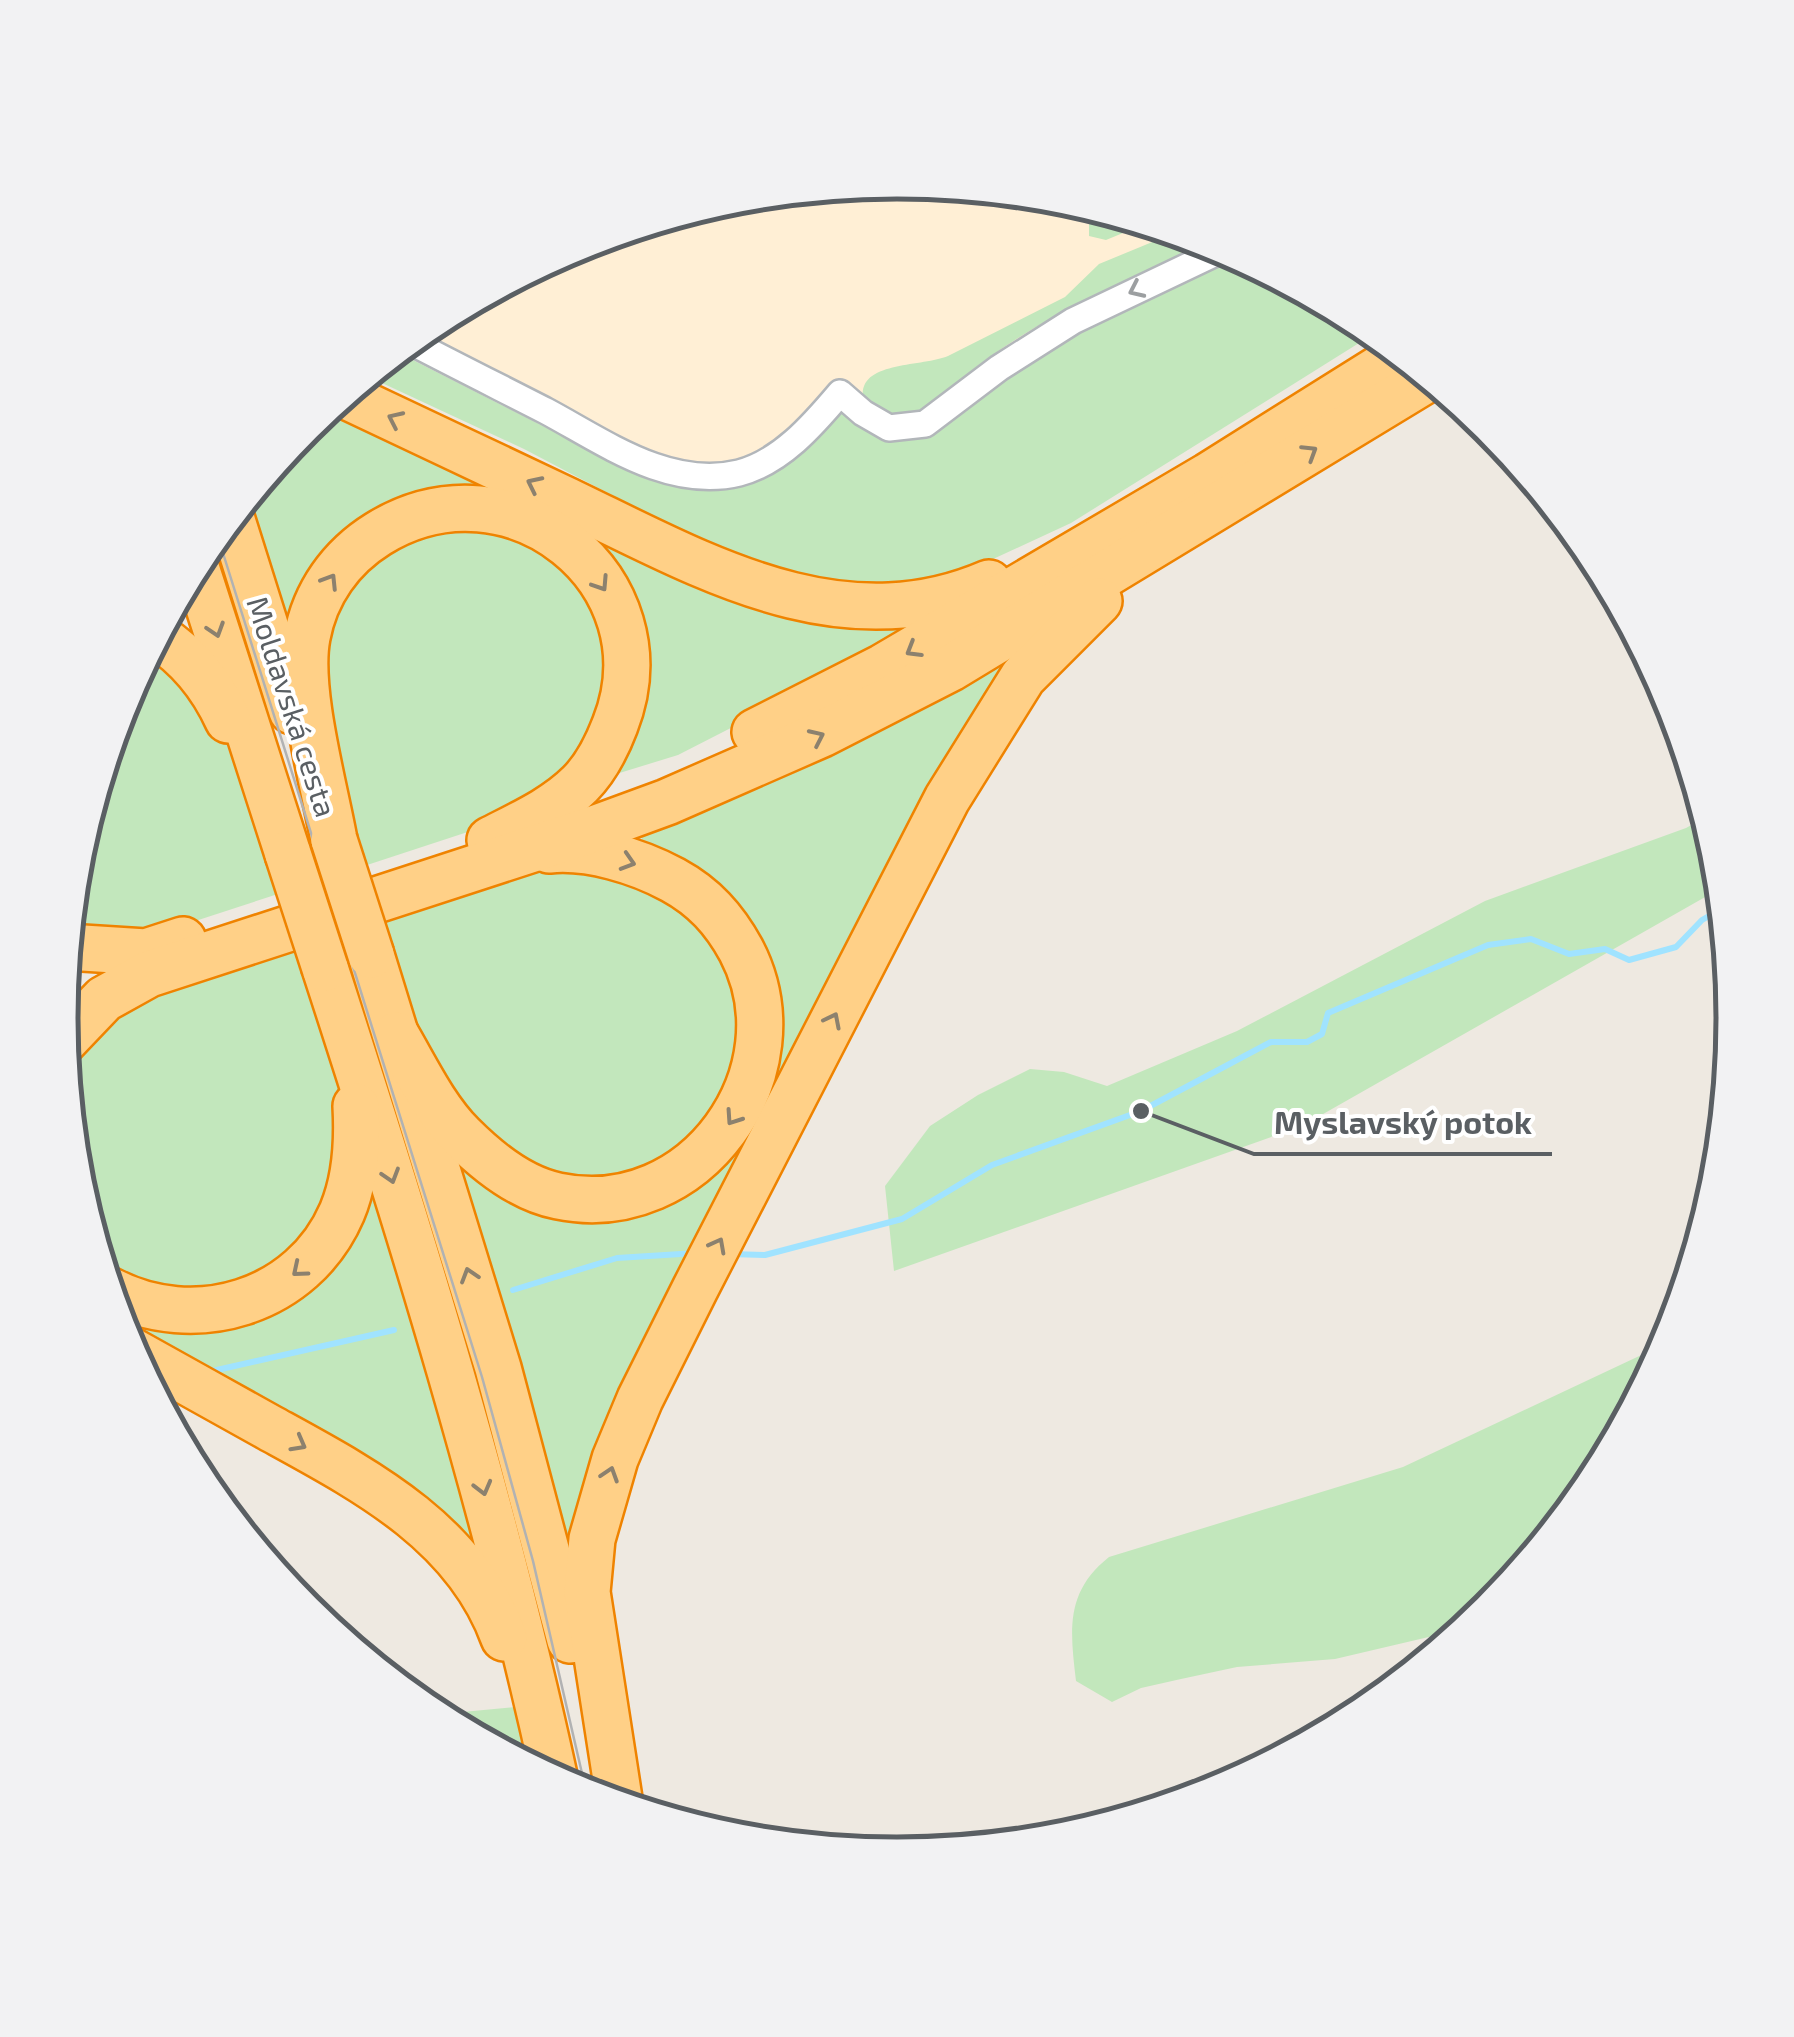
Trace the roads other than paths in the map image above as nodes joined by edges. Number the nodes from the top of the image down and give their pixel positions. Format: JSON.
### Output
{"nodes":[{"id":1,"x":1204,"y":258,"type":"edge"},
{"id":2,"x":425,"y":349,"type":"edge"},
{"id":3,"x":1389,"y":363,"type":"edge"},
{"id":4,"x":1416,"y":385,"type":"edge"},
{"id":5,"x":358,"y":401,"type":"edge"},
{"id":6,"x":1217,"y":490,"type":"junction"},
{"id":7,"x":236,"y":536,"type":"edge"},
{"id":8,"x":202,"y":584,"type":"edge"},
{"id":9,"x":168,"y":644,"type":"edge"},
{"id":10,"x":334,"y":840,"type":"junction"},
{"id":11,"x":494,"y":850,"type":"junction"},
{"id":12,"x":288,"y":854,"type":"junction"},
{"id":13,"x":81,"y":951,"type":"edge"},
{"id":14,"x":148,"y":963,"type":"junction"},
{"id":15,"x":79,"y":975,"type":"edge"},
{"id":16,"x":78,"y":995,"type":"edge"},
{"id":17,"x":78,"y":1026,"type":"edge"},
{"id":18,"x":396,"y":1035,"type":"junction"},
{"id":19,"x":352,"y":1050,"type":"junction"},
{"id":20,"x":127,"y":1297,"type":"edge"},
{"id":21,"x":154,"y":1363,"type":"edge"},
{"id":22,"x":537,"y":1754,"type":"edge"},
{"id":23,"x":551,"y":1761,"type":"edge"},
{"id":24,"x":603,"y":1783,"type":"edge"},
{"id":25,"x":617,"y":1789,"type":"edge"}],
"edges":[{"from":1,"to":2,"type":"street","one_way":true},
{"from":3,"to":6,"type":"highway"},
{"from":6,"to":4,"type":"highway","one_way":true},
{"from":6,"to":5,"type":"highway","one_way":true},
{"from":6,"to":11,"type":"highway"},
{"from":25,"to":6,"type":"highway","one_way":true},
{"from":7,"to":10,"type":"highway","name":"Moldavská cesta"},
{"from":8,"to":12,"type":"highway","name":"Moldavská cesta","one_way":true},
{"from":9,"to":12,"type":"highway"},
{"from":10,"to":11,"type":"highway","one_way":true},
{"from":10,"to":18,"type":"highway","bridge":true},
{"from":11,"to":14,"type":"highway"},
{"from":11,"to":18,"type":"highway","one_way":true},
{"from":12,"to":19,"type":"highway","bridge":true},
{"from":13,"to":14,"type":"highway"},
{"from":14,"to":15,"type":"highway"},
{"from":14,"to":16,"type":"highway"},
{"from":14,"to":17,"type":"highway"},
{"from":24,"to":18,"type":"highway","one_way":true},
{"from":19,"to":20,"type":"highway","one_way":true},
{"from":19,"to":23,"type":"highway","one_way":true},
{"from":21,"to":22,"type":"highway","one_way":true}]}
